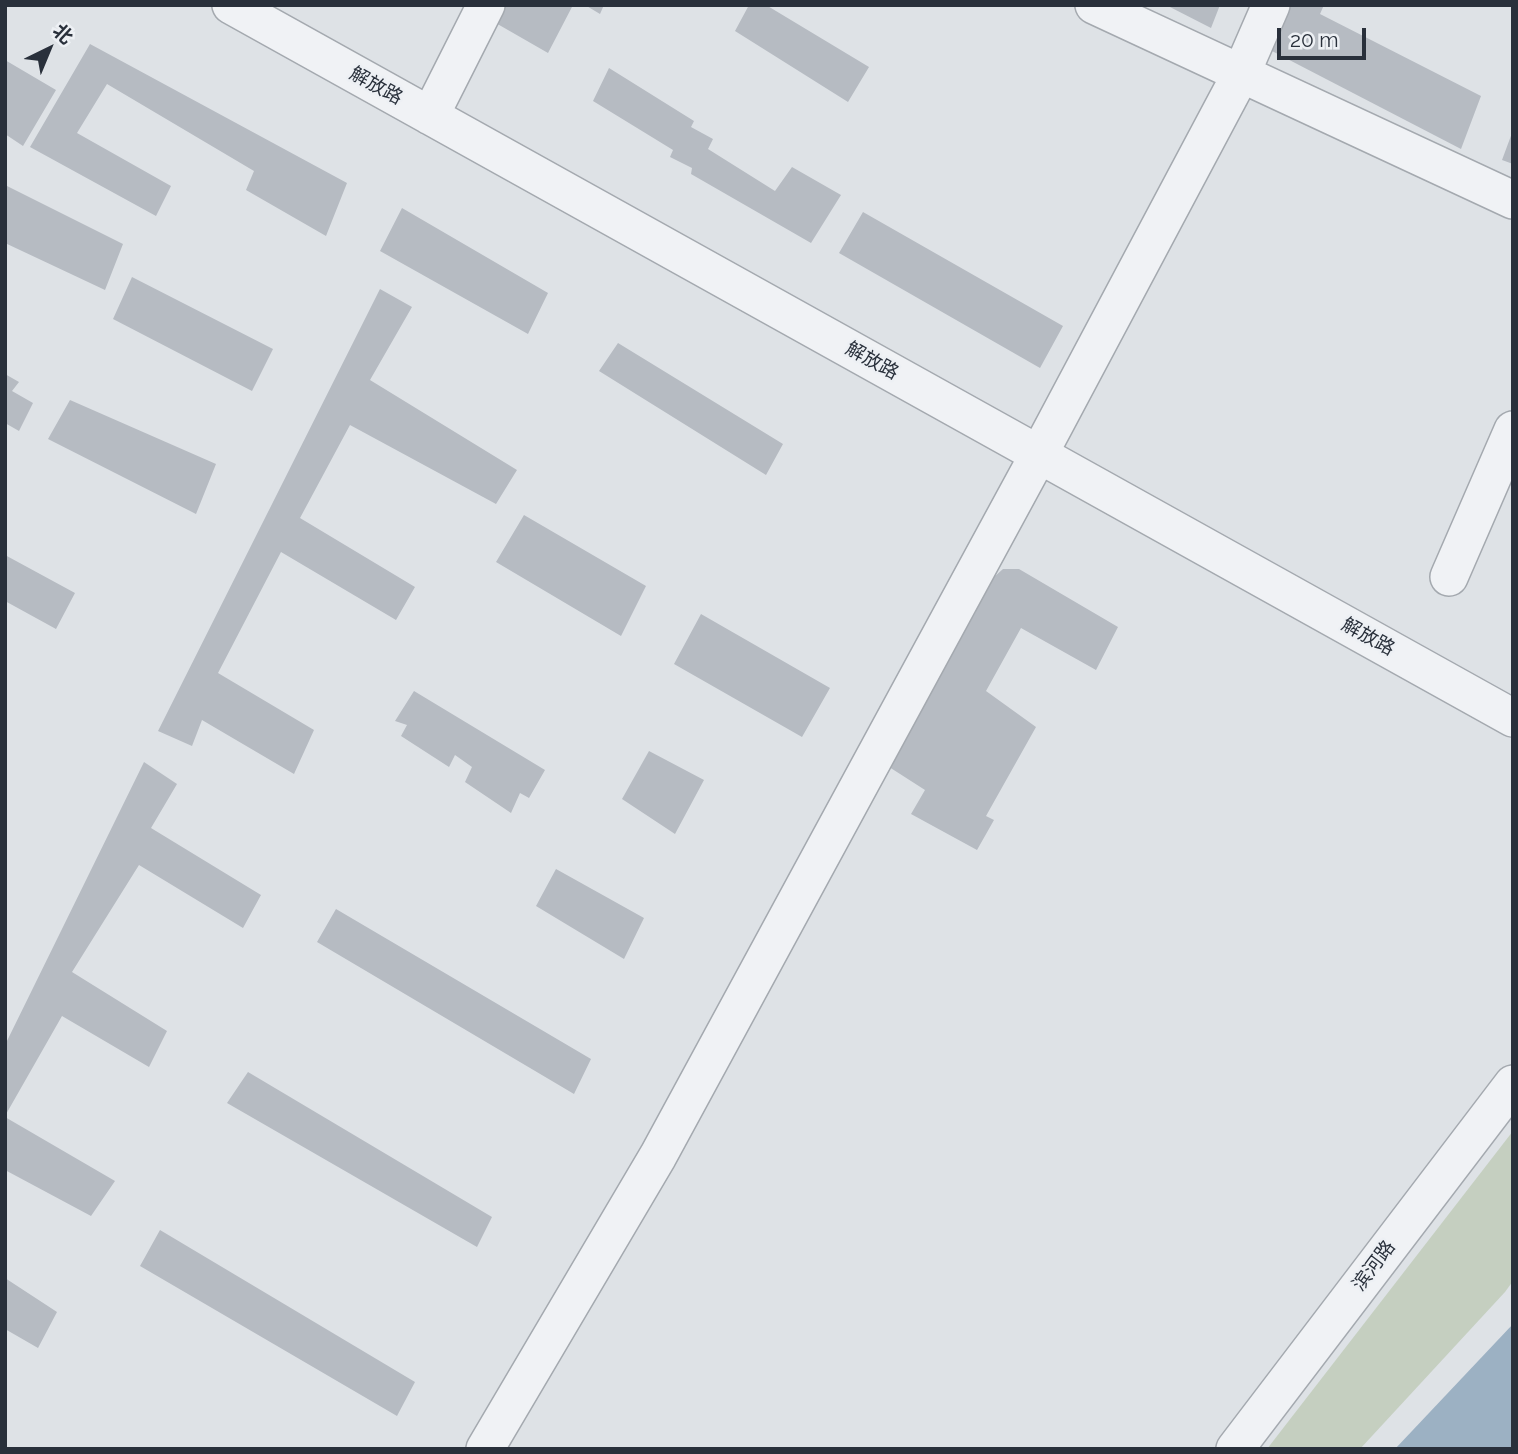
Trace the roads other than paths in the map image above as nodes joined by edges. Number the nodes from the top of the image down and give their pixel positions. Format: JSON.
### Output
{"nodes":[{"id":1,"x":231,"y":5,"type":"edge"},
{"id":2,"x":486,"y":5,"type":"edge"},
{"id":3,"x":1094,"y":5,"type":"edge"},
{"id":4,"x":1271,"y":5,"type":"edge"},
{"id":5,"x":1241,"y":74,"type":"junction"},
{"id":6,"x":429,"y":116,"type":"junction"},
{"id":7,"x":1513,"y":200,"type":"edge"},
{"id":8,"x":1513,"y":430,"type":"edge"},
{"id":9,"x":1039,"y":454,"type":"junction"},
{"id":10,"x":1449,"y":578,"type":"dead end"},
{"id":11,"x":1513,"y":718,"type":"edge"},
{"id":12,"x":1513,"y":1084,"type":"edge"},
{"id":13,"x":485,"y":1449,"type":"edge"},
{"id":14,"x":1235,"y":1449,"type":"edge"}],
"edges":[{"from":1,"to":6,"type":"street","name":"解放路"},
{"from":2,"to":6,"type":"street"},
{"from":3,"to":5,"type":"street"},
{"from":4,"to":5,"type":"street"},
{"from":5,"to":7,"type":"street"},
{"from":5,"to":9,"type":"street"},
{"from":6,"to":9,"type":"street","name":"解放路"},
{"from":8,"to":10,"type":"street"},
{"from":9,"to":11,"type":"street","name":"解放路"},
{"from":9,"to":13,"type":"street"},
{"from":12,"to":14,"type":"street","name":"滨河路"}]}
